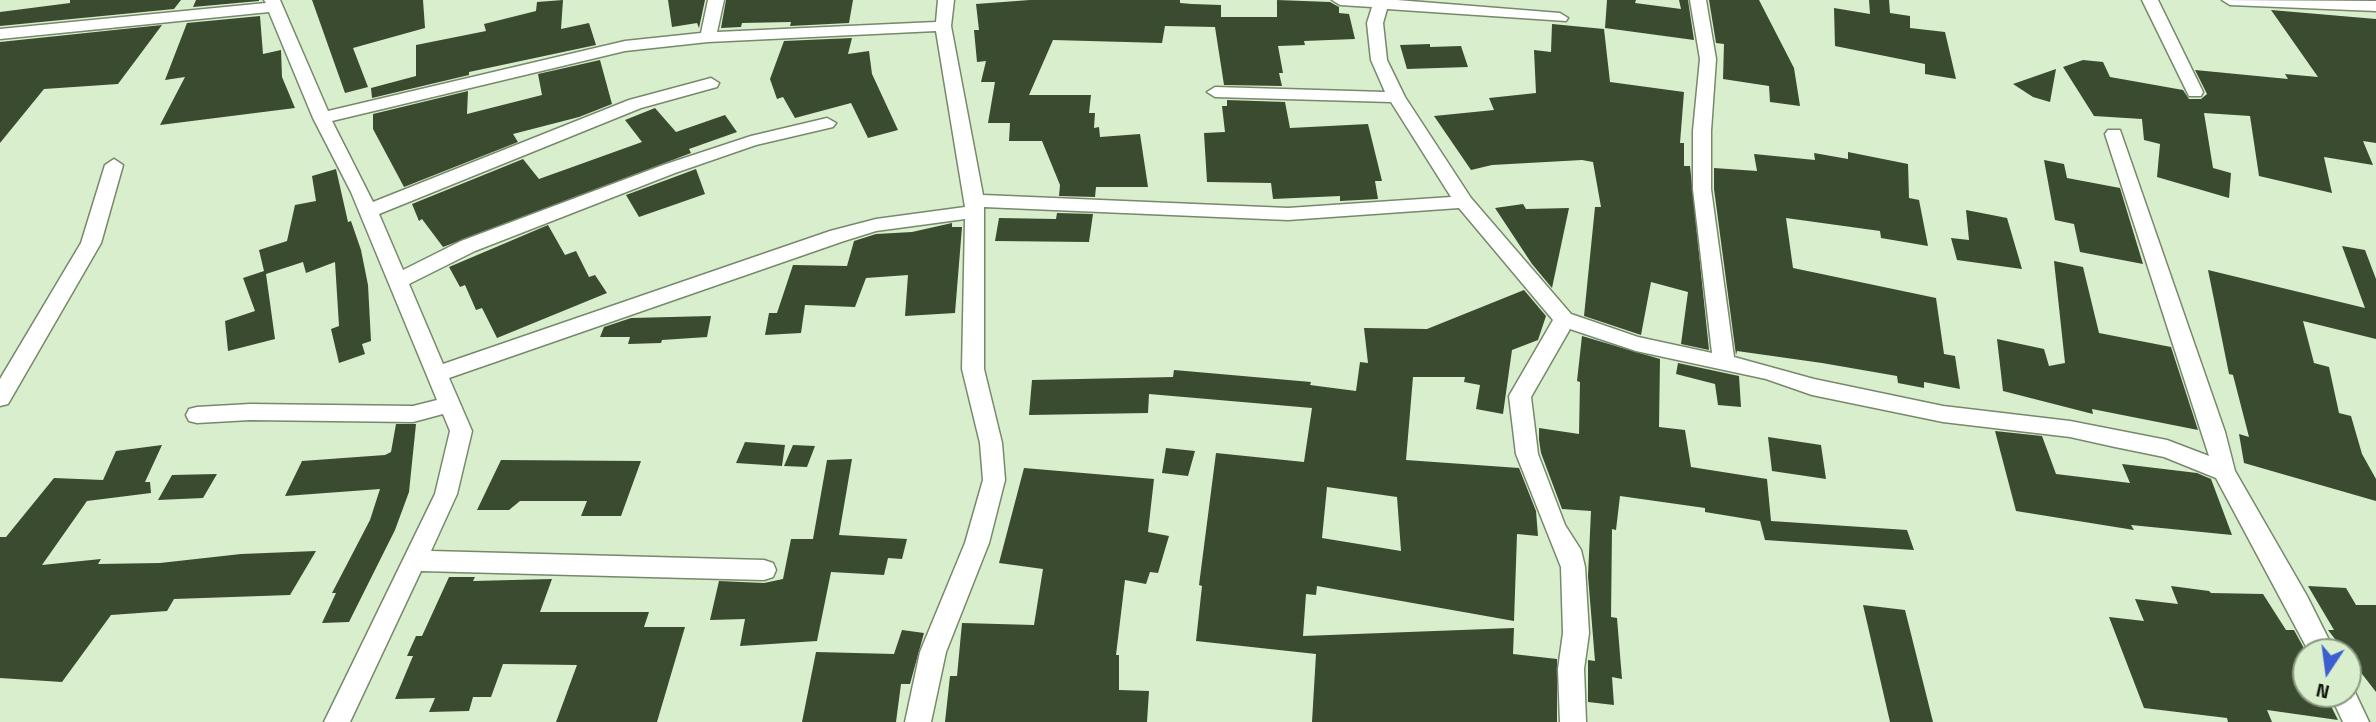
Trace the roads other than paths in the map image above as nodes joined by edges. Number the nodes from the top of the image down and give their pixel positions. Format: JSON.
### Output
{"nodes":[{"id":1,"x":716,"y":0,"type":"edge"},
{"id":2,"x":947,"y":0,"type":"edge"},
{"id":3,"x":1340,"y":0,"type":"edge"},
{"id":4,"x":1698,"y":0,"type":"edge"},
{"id":5,"x":2150,"y":0,"type":"edge"},
{"id":6,"x":2230,"y":0,"type":"edge"},
{"id":7,"x":1381,"y":1,"type":"edge"},
{"id":8,"x":274,"y":3,"type":"edge"},
{"id":9,"x":2354,"y":3,"type":"edge"},
{"id":10,"x":2376,"y":6,"type":"edge"},
{"id":11,"x":1560,"y":18,"type":"dead end"},
{"id":12,"x":943,"y":26,"type":"junction"},
{"id":13,"x":0,"y":34,"type":"edge"},
{"id":14,"x":708,"y":37,"type":"junction"},
{"id":15,"x":711,"y":83,"type":"dead end"},
{"id":16,"x":1215,"y":92,"type":"dead end"},
{"id":17,"x":2196,"y":92,"type":"dead end"},
{"id":18,"x":1396,"y":97,"type":"junction"},
{"id":19,"x":322,"y":118,"type":"junction"},
{"id":20,"x":827,"y":122,"type":"dead end"},
{"id":21,"x":2114,"y":134,"type":"dead end"},
{"id":22,"x":114,"y":165,"type":"dead end"},
{"id":23,"x":1464,"y":202,"type":"junction"},
{"id":24,"x":975,"y":206,"type":"junction"},
{"id":25,"x":368,"y":211,"type":"junction"},
{"id":26,"x":397,"y":281,"type":"junction"},
{"id":27,"x":1564,"y":319,"type":"junction"},
{"id":28,"x":1724,"y":363,"type":"junction"},
{"id":29,"x":439,"y":374,"type":"junction"},
{"id":30,"x":0,"y":398,"type":"edge"},
{"id":31,"x":451,"y":404,"type":"junction"},
{"id":32,"x":197,"y":415,"type":"dead end"},
{"id":33,"x":2224,"y":472,"type":"junction"},
{"id":34,"x":413,"y":561,"type":"junction"},
{"id":35,"x":764,"y":570,"type":"dead end"},
{"id":36,"x":2315,"y":638,"type":"edge"},
{"id":37,"x":337,"y":722,"type":"edge"},
{"id":38,"x":918,"y":722,"type":"edge"},
{"id":39,"x":1573,"y":722,"type":"edge"}],
"edges":[{"from":1,"to":14,"type":"street"},
{"from":2,"to":12,"type":"street"},
{"from":3,"to":7,"type":"street"},
{"from":4,"to":28,"type":"street"},
{"from":5,"to":17,"type":"street"},
{"from":6,"to":9,"type":"street"},
{"from":7,"to":11,"type":"street"},
{"from":7,"to":18,"type":"street"},
{"from":8,"to":13,"type":"street"},
{"from":8,"to":19,"type":"street"},
{"from":9,"to":10,"type":"street"},
{"from":12,"to":14,"type":"street"},
{"from":12,"to":24,"type":"street"},
{"from":14,"to":19,"type":"street"},
{"from":15,"to":25,"type":"street"},
{"from":16,"to":18,"type":"street"},
{"from":18,"to":23,"type":"street"},
{"from":19,"to":25,"type":"street"},
{"from":20,"to":26,"type":"street"},
{"from":21,"to":33,"type":"street"},
{"from":22,"to":30,"type":"street"},
{"from":23,"to":24,"type":"street"},
{"from":23,"to":27,"type":"street"},
{"from":24,"to":29,"type":"street"},
{"from":24,"to":38,"type":"street"},
{"from":25,"to":26,"type":"street"},
{"from":26,"to":29,"type":"street"},
{"from":27,"to":28,"type":"street"},
{"from":27,"to":39,"type":"street"},
{"from":28,"to":33,"type":"street"},
{"from":29,"to":31,"type":"street"},
{"from":31,"to":32,"type":"street"},
{"from":31,"to":34,"type":"street"},
{"from":33,"to":36,"type":"street"},
{"from":34,"to":35,"type":"street"},
{"from":34,"to":37,"type":"street"}]}
